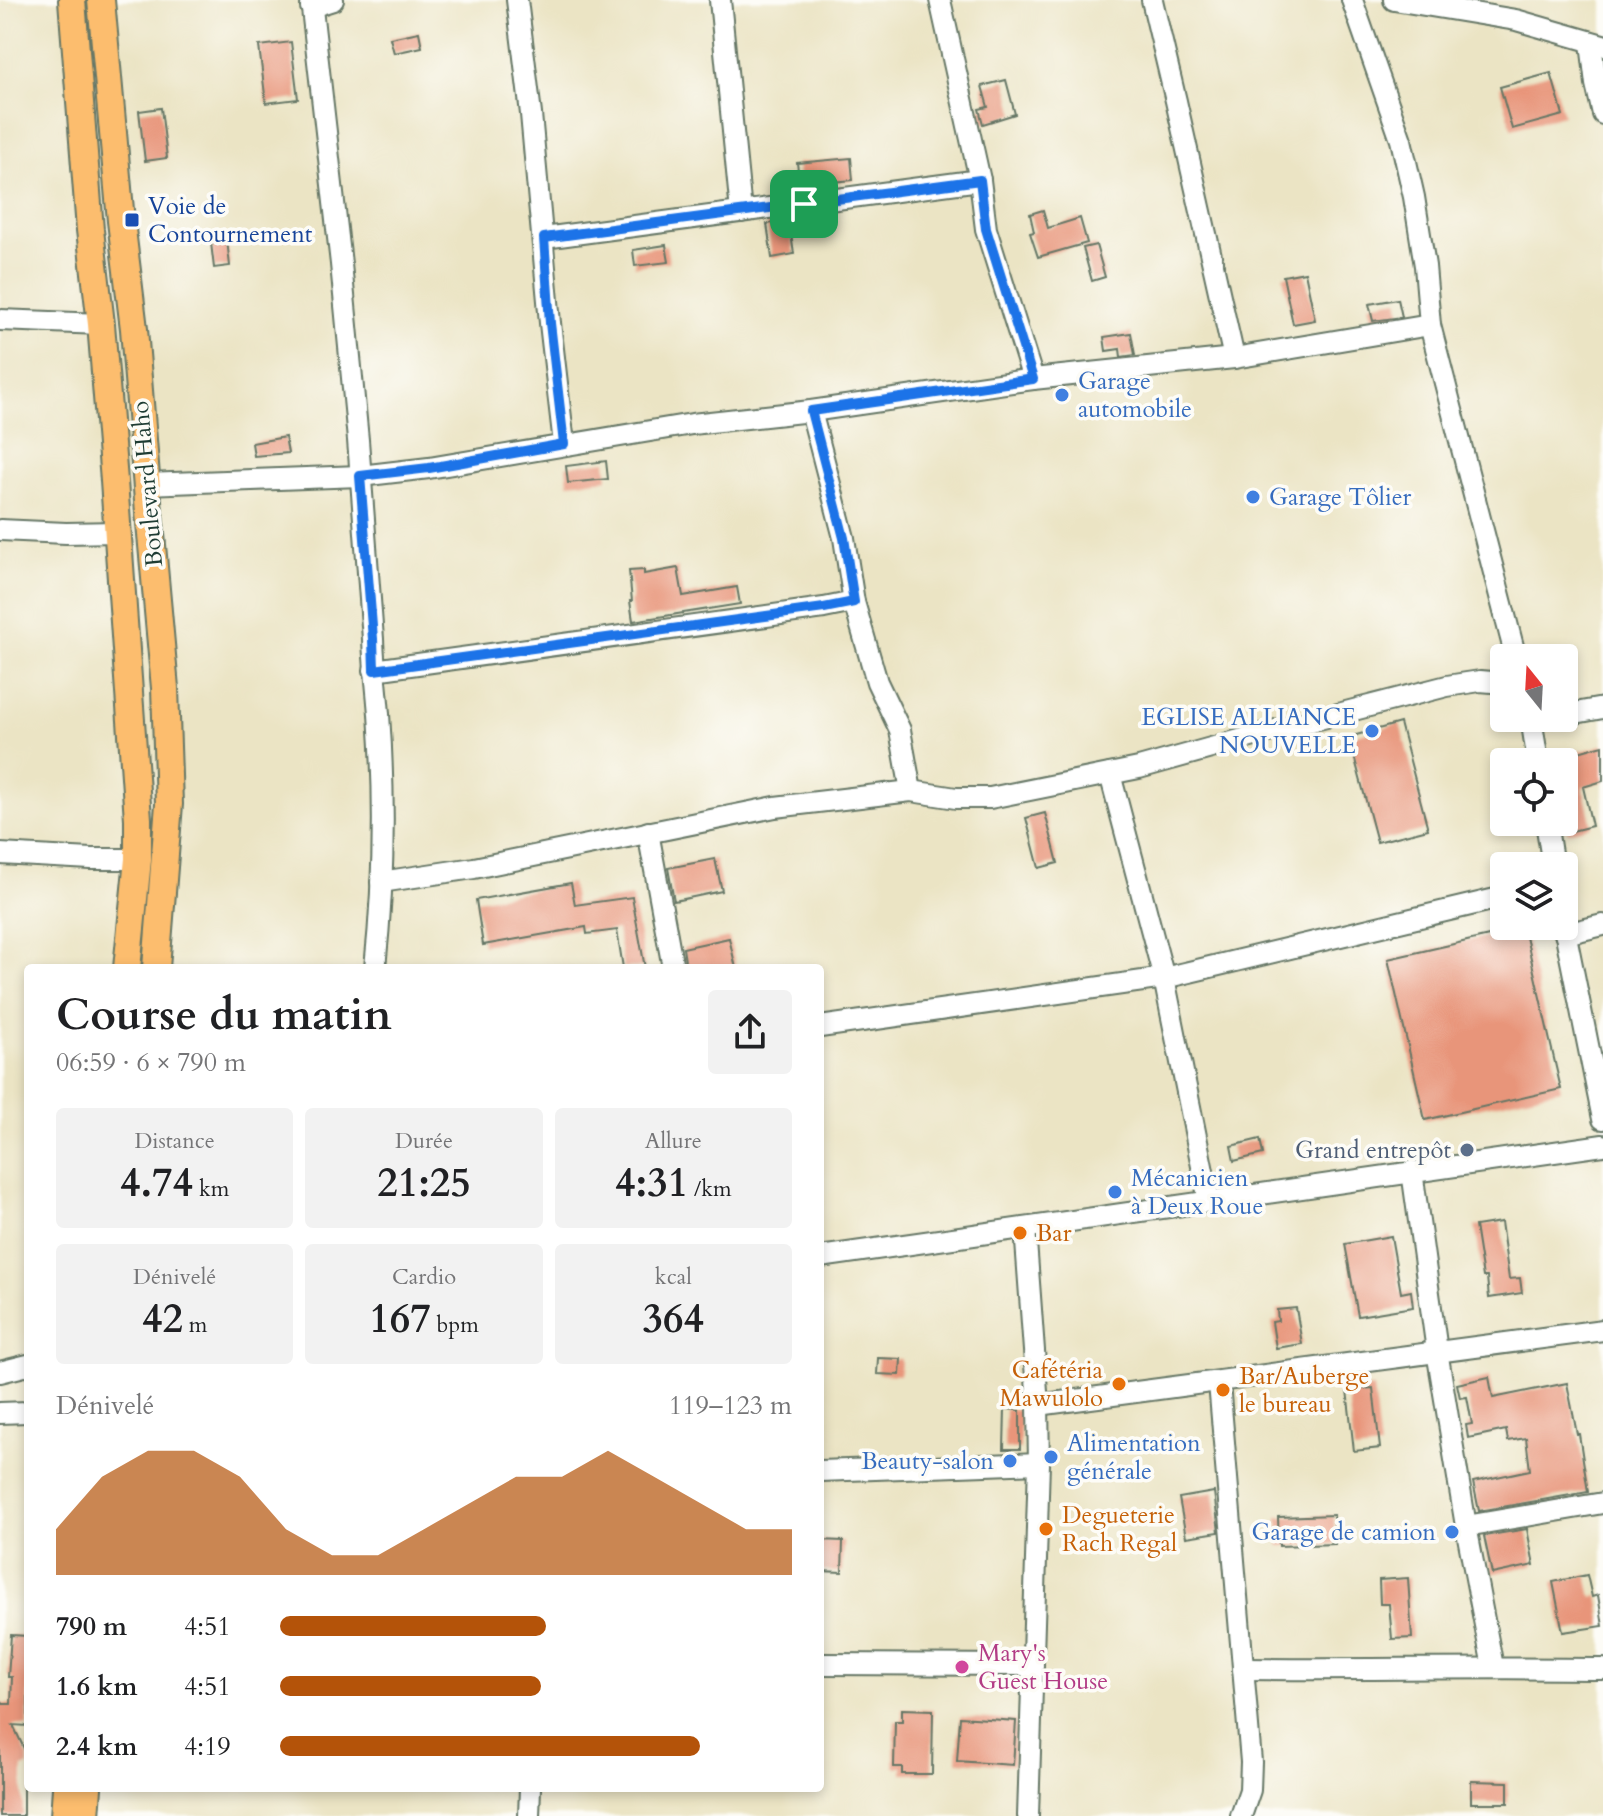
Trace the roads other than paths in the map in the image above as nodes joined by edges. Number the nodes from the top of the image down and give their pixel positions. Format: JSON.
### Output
{"nodes":[{"id":1,"x":72,"y":0,"type":"edge"},
{"id":2,"x":101,"y":0,"type":"edge"},
{"id":3,"x":333,"y":0,"type":"edge"},
{"id":4,"x":517,"y":0,"type":"edge"},
{"id":5,"x":720,"y":0,"type":"edge"},
{"id":6,"x":940,"y":0,"type":"edge"},
{"id":7,"x":1152,"y":0,"type":"edge"},
{"id":8,"x":1352,"y":0,"type":"edge"},
{"id":9,"x":1394,"y":0,"type":"edge"},
{"id":10,"x":311,"y":3,"type":"edge"},
{"id":11,"x":1597,"y":44,"type":"edge"},
{"id":12,"x":1603,"y":114,"type":"edge"},
{"id":13,"x":980,"y":180,"type":"junction"},
{"id":14,"x":741,"y":212,"type":"junction"},
{"id":15,"x":544,"y":238,"type":"junction"},
{"id":16,"x":0,"y":320,"type":"edge"},
{"id":17,"x":101,"y":324,"type":"junction"},
{"id":18,"x":1430,"y":325,"type":"junction"},
{"id":19,"x":1234,"y":358,"type":"junction"},
{"id":20,"x":1033,"y":379,"type":"junction"},
{"id":21,"x":811,"y":411,"type":"junction"},
{"id":22,"x":564,"y":444,"type":"junction"},
{"id":23,"x":360,"y":476,"type":"junction"},
{"id":24,"x":146,"y":484,"type":"junction"},
{"id":25,"x":0,"y":530,"type":"edge"},
{"id":26,"x":117,"y":532,"type":"junction"},
{"id":27,"x":854,"y":602,"type":"junction"},
{"id":28,"x":1512,"y":644,"type":"edge"},
{"id":29,"x":374,"y":670,"type":"junction"},
{"id":30,"x":1490,"y":682,"type":"edge"},
{"id":31,"x":1603,"y":708,"type":"edge"},
{"id":32,"x":1578,"y":712,"type":"edge"},
{"id":33,"x":1110,"y":774,"type":"junction"},
{"id":34,"x":911,"y":791,"type":"junction"},
{"id":35,"x":648,"y":832,"type":"junction"},
{"id":36,"x":0,"y":854,"type":"edge"},
{"id":37,"x":138,"y":859,"type":"junction"},
{"id":38,"x":381,"y":882,"type":"junction"},
{"id":39,"x":1490,"y":900,"type":"edge"},
{"id":40,"x":1603,"y":925,"type":"edge"},
{"id":41,"x":1578,"y":928,"type":"edge"},
{"id":42,"x":1566,"y":940,"type":"edge"},
{"id":43,"x":127,"y":964,"type":"edge"},
{"id":44,"x":156,"y":964,"type":"edge"},
{"id":45,"x":375,"y":964,"type":"edge"},
{"id":46,"x":672,"y":964,"type":"edge"},
{"id":47,"x":1164,"y":978,"type":"junction"},
{"id":48,"x":824,"y":1026,"type":"edge"},
{"id":49,"x":1603,"y":1119,"type":"edge"},
{"id":50,"x":1603,"y":1145,"type":"edge"},
{"id":51,"x":1412,"y":1171,"type":"junction"},
{"id":52,"x":1209,"y":1201,"type":"junction"},
{"id":53,"x":1025,"y":1228,"type":"junction"},
{"id":54,"x":824,"y":1256,"type":"edge"},
{"id":55,"x":1603,"y":1330,"type":"edge"},
{"id":56,"x":1437,"y":1351,"type":"junction"},
{"id":57,"x":24,"y":1366,"type":"edge"},
{"id":58,"x":0,"y":1372,"type":"edge"},
{"id":59,"x":1219,"y":1383,"type":"junction"},
{"id":60,"x":1038,"y":1405,"type":"junction"},
{"id":61,"x":24,"y":1412,"type":"edge"},
{"id":62,"x":0,"y":1413,"type":"edge"},
{"id":63,"x":1039,"y":1463,"type":"junction"},
{"id":64,"x":824,"y":1471,"type":"edge"},
{"id":65,"x":1603,"y":1503,"type":"edge"},
{"id":66,"x":1466,"y":1526,"type":"junction"},
{"id":67,"x":824,"y":1664,"type":"edge"},
{"id":68,"x":1033,"y":1665,"type":"junction"},
{"id":69,"x":1493,"y":1667,"type":"junction"},
{"id":70,"x":1243,"y":1669,"type":"junction"},
{"id":71,"x":1603,"y":1669,"type":"edge"},
{"id":72,"x":66,"y":1792,"type":"edge"},
{"id":73,"x":88,"y":1792,"type":"edge"},
{"id":74,"x":530,"y":1792,"type":"edge"},
{"id":75,"x":64,"y":1816,"type":"edge"},
{"id":76,"x":86,"y":1816,"type":"edge"},
{"id":77,"x":529,"y":1816,"type":"edge"},
{"id":78,"x":1028,"y":1816,"type":"edge"},
{"id":79,"x":1241,"y":1816,"type":"edge"}],
"edges":[{"from":1,"to":17,"type":"main road","name":"Boulevard Haho"},
{"from":2,"to":24,"type":"main road","name":"Boulevard Haho"},
{"from":3,"to":10,"type":"street"},
{"from":4,"to":15,"type":"street"},
{"from":5,"to":14,"type":"street"},
{"from":6,"to":13,"type":"street"},
{"from":7,"to":19,"type":"street"},
{"from":8,"to":18,"type":"street"},
{"from":9,"to":11,"type":"street"},
{"from":10,"to":23,"type":"street"},
{"from":11,"to":12,"type":"street"},
{"from":13,"to":14,"type":"street"},
{"from":13,"to":20,"type":"street"},
{"from":14,"to":15,"type":"street"},
{"from":15,"to":22,"type":"street"},
{"from":16,"to":17,"type":"street"},
{"from":17,"to":26,"type":"main road","name":"Boulevard Haho"},
{"from":18,"to":19,"type":"street"},
{"from":18,"to":28,"type":"street"},
{"from":19,"to":20,"type":"street"},
{"from":20,"to":21,"type":"street"},
{"from":21,"to":22,"type":"street"},
{"from":21,"to":27,"type":"street"},
{"from":22,"to":23,"type":"street"},
{"from":23,"to":24,"type":"street"},
{"from":23,"to":29,"type":"street"},
{"from":24,"to":44,"type":"main road","name":"Boulevard Haho"},
{"from":25,"to":26,"type":"street"},
{"from":26,"to":37,"type":"main road","name":"Boulevard Haho"},
{"from":27,"to":29,"type":"street"},
{"from":27,"to":34,"type":"street"},
{"from":29,"to":38,"type":"street"},
{"from":30,"to":33,"type":"street"},
{"from":31,"to":32,"type":"street"},
{"from":33,"to":34,"type":"street"},
{"from":33,"to":47,"type":"street"},
{"from":34,"to":35,"type":"street"},
{"from":35,"to":38,"type":"street"},
{"from":35,"to":46,"type":"street"},
{"from":36,"to":37,"type":"street"},
{"from":37,"to":43,"type":"main road","name":"Boulevard Haho"},
{"from":38,"to":45,"type":"street"},
{"from":39,"to":47,"type":"street"},
{"from":40,"to":41,"type":"street"},
{"from":42,"to":49,"type":"street"},
{"from":47,"to":48,"type":"street"},
{"from":47,"to":52,"type":"street"},
{"from":50,"to":51,"type":"street"},
{"from":51,"to":52,"type":"street"},
{"from":51,"to":56,"type":"street"},
{"from":52,"to":53,"type":"street"},
{"from":53,"to":54,"type":"street"},
{"from":53,"to":60,"type":"street"},
{"from":55,"to":56,"type":"street"},
{"from":56,"to":59,"type":"street"},
{"from":56,"to":66,"type":"street"},
{"from":57,"to":58,"type":"street"},
{"from":59,"to":60,"type":"street"},
{"from":59,"to":70,"type":"street"},
{"from":60,"to":63,"type":"street"},
{"from":61,"to":62,"type":"street"},
{"from":63,"to":64,"type":"street"},
{"from":63,"to":68,"type":"street"},
{"from":65,"to":66,"type":"street"},
{"from":66,"to":69,"type":"street"},
{"from":67,"to":68,"type":"street"},
{"from":68,"to":78,"type":"street"},
{"from":69,"to":70,"type":"street"},
{"from":69,"to":71,"type":"street"},
{"from":70,"to":79,"type":"street"},
{"from":72,"to":75,"type":"main road"},
{"from":73,"to":76,"type":"main road"},
{"from":74,"to":77,"type":"street"}]}
